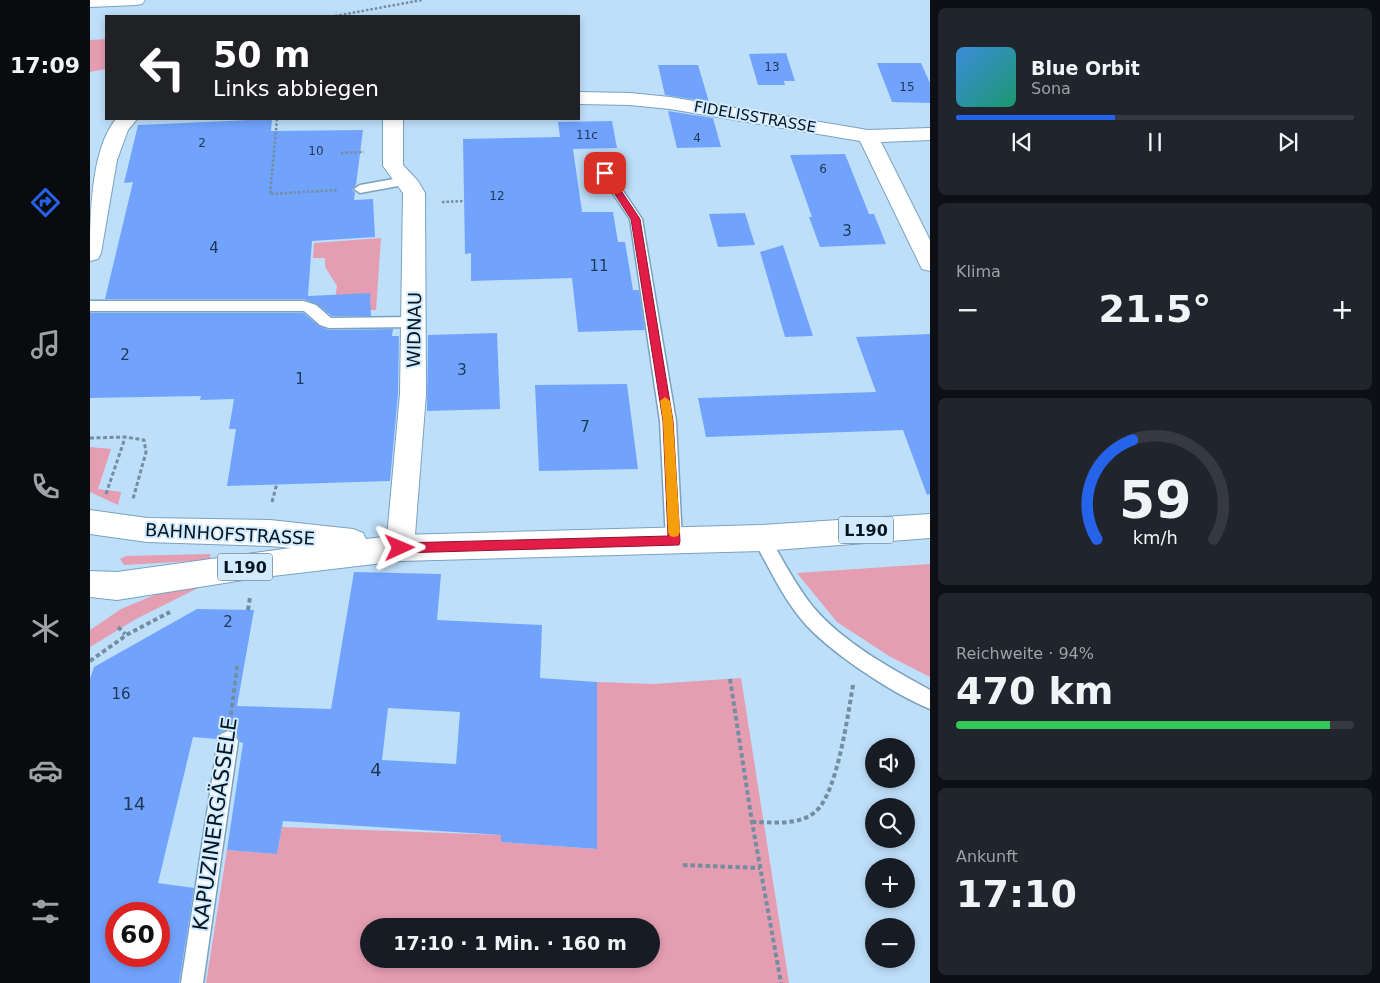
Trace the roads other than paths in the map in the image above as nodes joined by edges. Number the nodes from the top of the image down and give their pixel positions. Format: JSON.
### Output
{"nodes":[{"id":1,"x":136,"y":0,"type":"edge"},
{"id":2,"x":90,"y":2,"type":"edge"},
{"id":3,"x":580,"y":98,"type":"edge"},
{"id":4,"x":126,"y":120,"type":"edge"},
{"id":5,"x":393,"y":120,"type":"edge"},
{"id":6,"x":930,"y":134,"type":"edge"},
{"id":7,"x":868,"y":136,"type":"junction"},
{"id":8,"x":605,"y":173,"type":"dead end"},
{"id":9,"x":406,"y":181,"type":"junction"},
{"id":10,"x":360,"y":189,"type":"road end"},
{"id":11,"x":94,"y":201,"type":"edge"},
{"id":12,"x":90,"y":253,"type":"edge"},
{"id":13,"x":930,"y":263,"type":"edge"},
{"id":14,"x":90,"y":306,"type":"edge"},
{"id":15,"x":413,"y":322,"type":"junction"},
{"id":16,"x":90,"y":522,"type":"edge"},
{"id":17,"x":930,"y":526,"type":"edge"},
{"id":18,"x":761,"y":538,"type":"junction"},
{"id":19,"x":674,"y":541,"type":"junction"},
{"id":20,"x":400,"y":548,"type":"junction"},
{"id":21,"x":90,"y":584,"type":"edge"},
{"id":22,"x":930,"y":700,"type":"edge"},
{"id":23,"x":228,"y":741,"type":"road end"},
{"id":24,"x":192,"y":983,"type":"edge"}],
"edges":[{"from":1,"to":2,"type":"street"},
{"from":3,"to":7,"type":"street","name":"FIDELISSTRASSE"},
{"from":4,"to":11,"type":"street"},
{"from":5,"to":9,"type":"street","name":"WIDNAU"},
{"from":6,"to":7,"type":"street","name":"FIDELISSTRASSE"},
{"from":7,"to":13,"type":"street"},
{"from":8,"to":19,"type":"lane"},
{"from":9,"to":10,"type":"lane"},
{"from":9,"to":15,"type":"street","name":"WIDNAU"},
{"from":11,"to":12,"type":"street"},
{"from":14,"to":15,"type":"lane"},
{"from":15,"to":20,"type":"street","name":"WIDNAU"},
{"from":16,"to":20,"type":"street","name":"BAHNHOFSTRASSE","number":"L190"},
{"from":17,"to":18,"type":"street","name":"BAHNHOFSTRASSE","number":"L190"},
{"from":18,"to":19,"type":"street","name":"BAHNHOFSTRASSE","number":"L190"},
{"from":18,"to":22,"type":"lane"},
{"from":19,"to":20,"type":"street","name":"BAHNHOFSTRASSE","number":"L190"},
{"from":20,"to":21,"type":"street","name":"BAHNHOFSTRASSE","number":"L190"},
{"from":23,"to":24,"type":"lane","name":"KAPUZINERGÄSSELE"}]}
